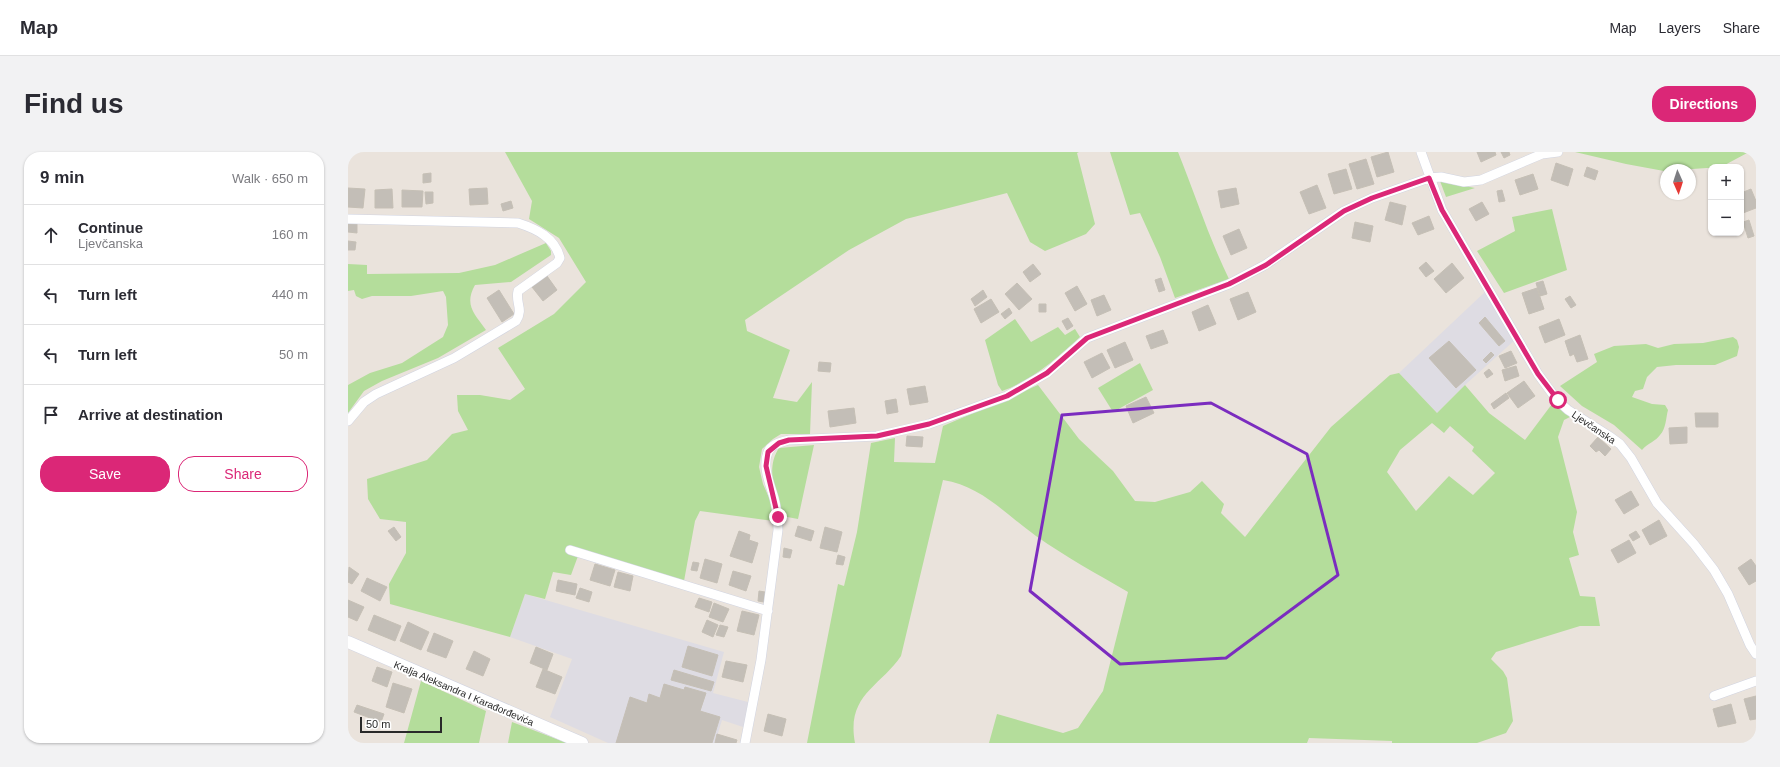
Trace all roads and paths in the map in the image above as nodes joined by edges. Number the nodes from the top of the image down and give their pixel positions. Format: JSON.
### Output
{"nodes":[{"id":1,"x":1421,"y":152,"type":"edge"},
{"id":2,"x":1558,"y":152,"type":"edge"},
{"id":3,"x":1429,"y":178,"type":"junction"},
{"id":4,"x":348,"y":219,"type":"edge"},
{"id":5,"x":348,"y":421,"type":"edge"},
{"id":6,"x":570,"y":550,"type":"dead end"},
{"id":7,"x":768,"y":611,"type":"junction"},
{"id":8,"x":348,"y":642,"type":"edge"},
{"id":9,"x":1756,"y":654,"type":"edge"},
{"id":10,"x":1756,"y":681,"type":"edge"},
{"id":11,"x":1714,"y":696,"type":"dead end"},
{"id":12,"x":582,"y":743,"type":"edge"},
{"id":13,"x":745,"y":743,"type":"edge"}],
"edges":[{"from":1,"to":3,"type":"street","name":"Ljevčanska"},
{"from":2,"to":3,"type":"street"},
{"from":3,"to":7,"type":"street"},
{"from":3,"to":9,"type":"street","name":"Ljevčanska"},
{"from":4,"to":5,"type":"street"},
{"from":6,"to":7,"type":"street"},
{"from":7,"to":13,"type":"street"},
{"from":8,"to":12,"type":"street","name":"Kralja Aleksandra I Karađorđevića"},
{"from":10,"to":11,"type":"street"}]}
